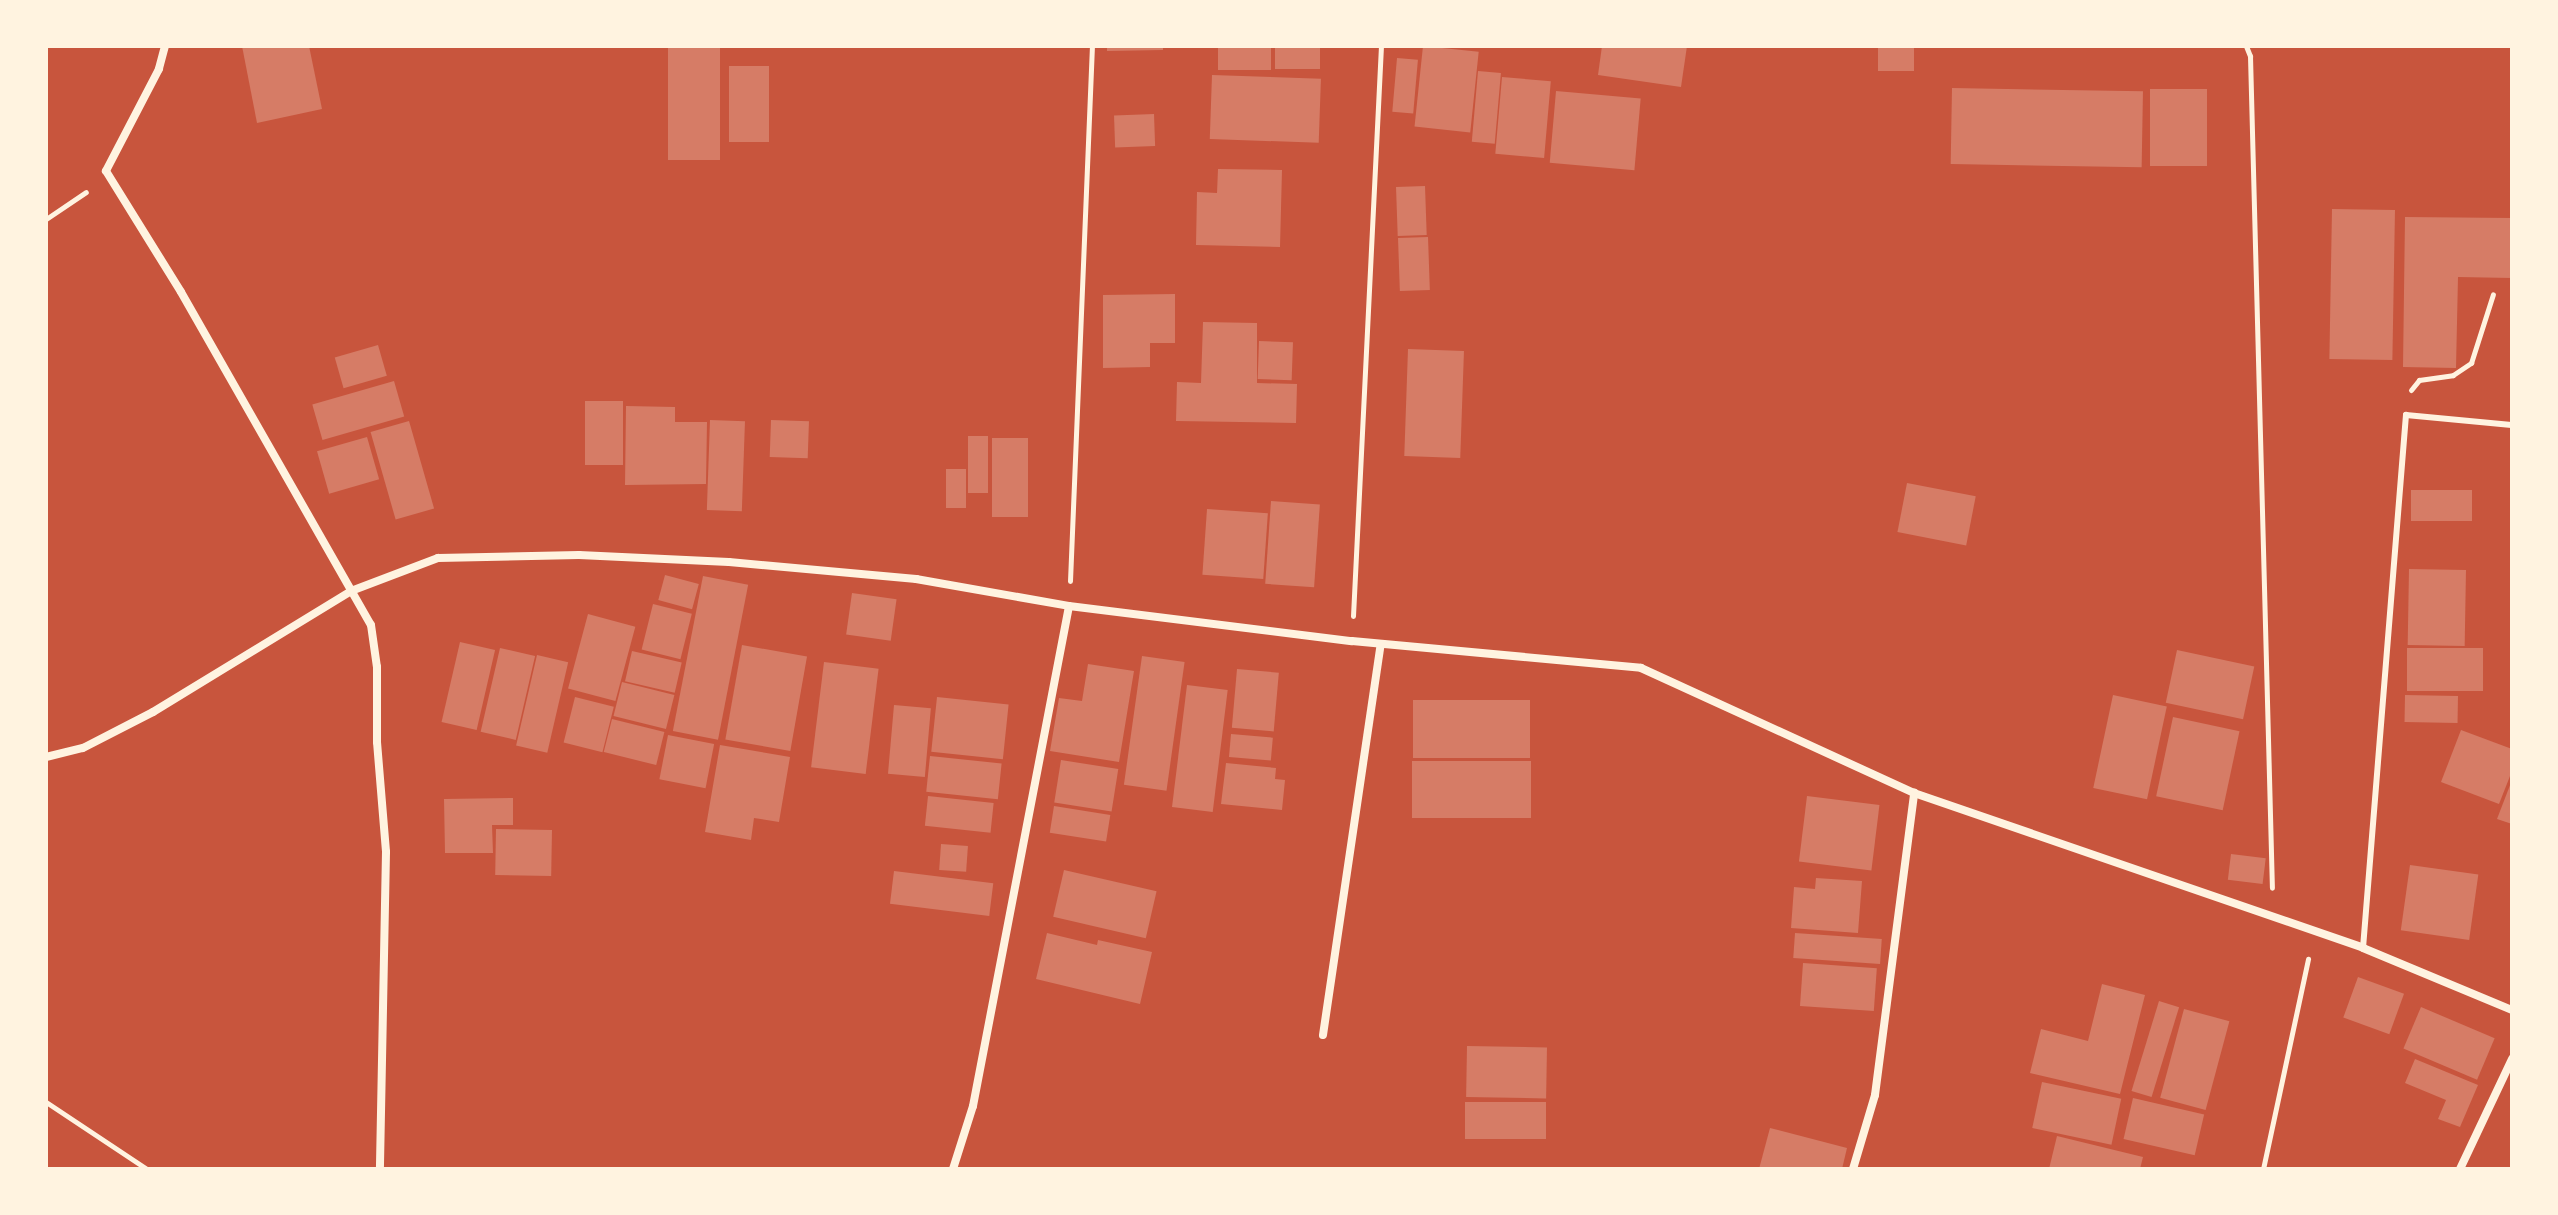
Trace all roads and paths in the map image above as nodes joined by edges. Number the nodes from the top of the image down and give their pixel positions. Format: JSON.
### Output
{"nodes":[{"id":1,"x":165,"y":46,"type":"edge"},
{"id":2,"x":1092,"y":46,"type":"edge"},
{"id":3,"x":1381,"y":46,"type":"edge"},
{"id":4,"x":2246,"y":46,"type":"edge"},
{"id":5,"x":106,"y":171,"type":"junction"},
{"id":6,"x":46,"y":219,"type":"edge"},
{"id":7,"x":2493,"y":294,"type":"dead end"},
{"id":8,"x":2406,"y":415,"type":"junction"},
{"id":9,"x":2512,"y":425,"type":"edge"},
{"id":10,"x":351,"y":591,"type":"junction"},
{"id":11,"x":1069,"y":606,"type":"junction"},
{"id":12,"x":1352,"y":641,"type":"junction"},
{"id":13,"x":1381,"y":644,"type":"junction"},
{"id":14,"x":46,"y":757,"type":"edge"},
{"id":15,"x":1914,"y":793,"type":"junction"},
{"id":16,"x":2273,"y":915,"type":"junction"},
{"id":17,"x":2314,"y":932,"type":"junction"},
{"id":18,"x":2363,"y":948,"type":"junction"},
{"id":19,"x":2512,"y":1010,"type":"edge"},
{"id":20,"x":1323,"y":1035,"type":"dead end"},
{"id":21,"x":2512,"y":1059,"type":"edge"},
{"id":22,"x":46,"y":1102,"type":"edge"},
{"id":23,"x":147,"y":1169,"type":"edge"},
{"id":24,"x":380,"y":1169,"type":"edge"},
{"id":25,"x":953,"y":1169,"type":"edge"},
{"id":26,"x":1853,"y":1169,"type":"edge"},
{"id":27,"x":2263,"y":1169,"type":"edge"},
{"id":28,"x":2460,"y":1169,"type":"edge"}],
"edges":[{"from":1,"to":5,"type":"street"},
{"from":2,"to":11,"type":"path"},
{"from":3,"to":12,"type":"path"},
{"from":4,"to":16,"type":"path"},
{"from":5,"to":6,"type":"path"},
{"from":5,"to":10,"type":"street"},
{"from":7,"to":8,"type":"path"},
{"from":8,"to":9,"type":"lane"},
{"from":8,"to":18,"type":"lane"},
{"from":10,"to":11,"type":"street"},
{"from":10,"to":14,"type":"street"},
{"from":10,"to":24,"type":"street"},
{"from":11,"to":12,"type":"street"},
{"from":11,"to":25,"type":"street"},
{"from":12,"to":13,"type":"street"},
{"from":13,"to":15,"type":"street"},
{"from":13,"to":20,"type":"street"},
{"from":15,"to":16,"type":"street"},
{"from":15,"to":26,"type":"street"},
{"from":16,"to":17,"type":"street"},
{"from":17,"to":18,"type":"street"},
{"from":17,"to":27,"type":"path"},
{"from":18,"to":19,"type":"street"},
{"from":21,"to":28,"type":"street"},
{"from":22,"to":23,"type":"path"}]}
